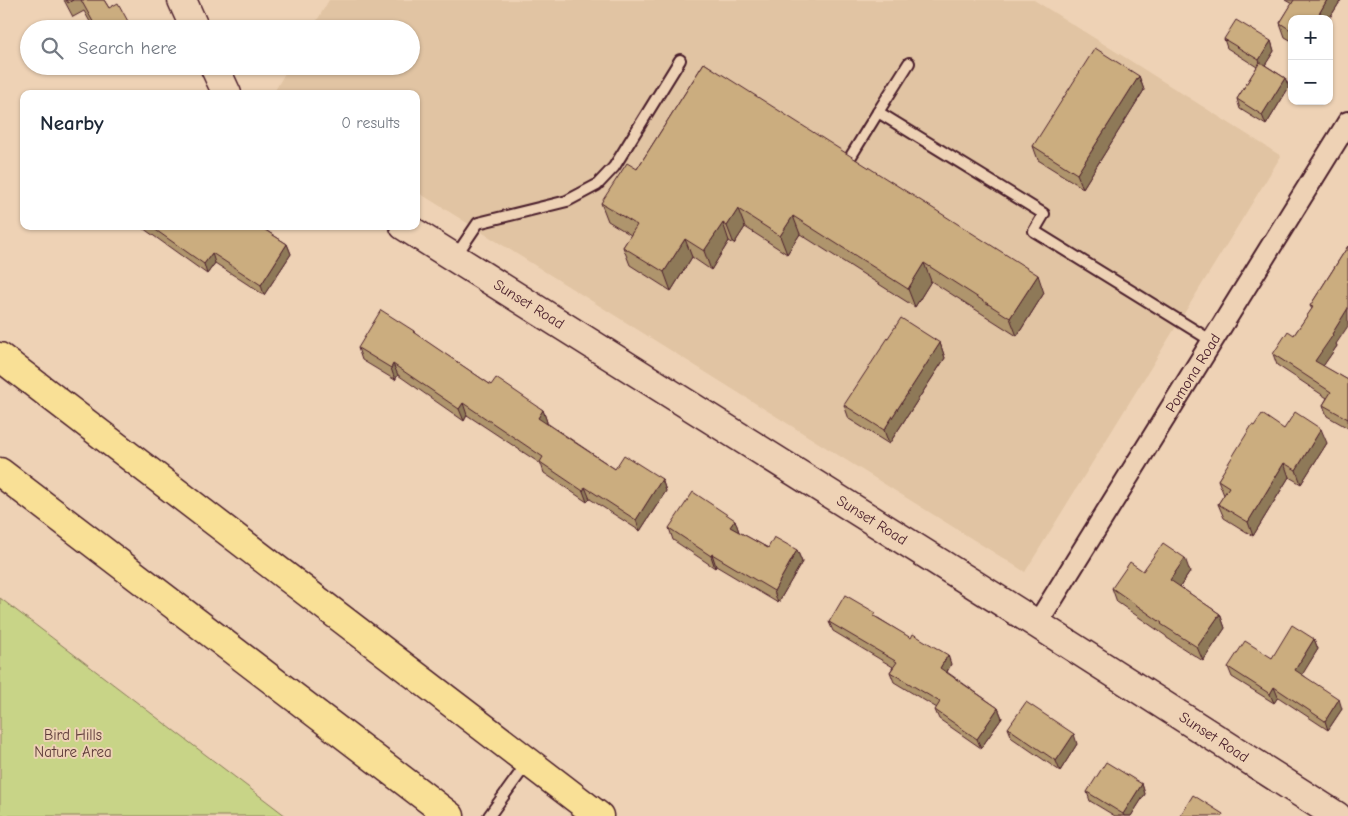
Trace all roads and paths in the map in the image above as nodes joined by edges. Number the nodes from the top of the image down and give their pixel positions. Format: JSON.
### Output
{"nodes":[{"id":1,"x":182,"y":0,"type":"edge"},
{"id":2,"x":192,"y":20,"type":"edge"},
{"id":3,"x":680,"y":60,"type":"dead end"},
{"id":4,"x":908,"y":63,"type":"dead end"},
{"id":5,"x":218,"y":75,"type":"edge"},
{"id":6,"x":226,"y":90,"type":"edge"},
{"id":7,"x":878,"y":112,"type":"junction"},
{"id":8,"x":1348,"y":122,"type":"edge"},
{"id":9,"x":848,"y":161,"type":"edge"},
{"id":10,"x":410,"y":230,"type":"edge"},
{"id":11,"x":454,"y":258,"type":"junction"},
{"id":12,"x":1212,"y":341,"type":"junction"},
{"id":13,"x":0,"y":357,"type":"edge"},
{"id":14,"x":0,"y":472,"type":"edge"},
{"id":15,"x":1037,"y":624,"type":"junction"},
{"id":16,"x":529,"y":762,"type":"junction"},
{"id":17,"x":1348,"y":811,"type":"edge"},
{"id":18,"x":450,"y":816,"type":"edge"},
{"id":19,"x":489,"y":816,"type":"edge"},
{"id":20,"x":599,"y":816,"type":"edge"},
{"id":21,"x":1337,"y":816,"type":"edge"},
{"id":22,"x":1345,"y":816,"type":"edge"}],
"edges":[{"from":1,"to":2,"type":"street"},
{"from":3,"to":11,"type":"lane"},
{"from":4,"to":7,"type":"lane"},
{"from":5,"to":6,"type":"street"},
{"from":7,"to":9,"type":"lane"},
{"from":7,"to":12,"type":"lane"},
{"from":8,"to":12,"type":"street","name":"Pomona Road"},
{"from":10,"to":11,"type":"street","name":"Sunset Road"},
{"from":11,"to":15,"type":"street","name":"Sunset Road"},
{"from":12,"to":15,"type":"street","name":"Pomona Road"},
{"from":13,"to":16,"type":"highway"},
{"from":14,"to":18,"type":"highway"},
{"from":15,"to":21,"type":"street","name":"Sunset Road"},
{"from":16,"to":19,"type":"lane"},
{"from":16,"to":20,"type":"highway"},
{"from":17,"to":22,"type":"street"}]}
